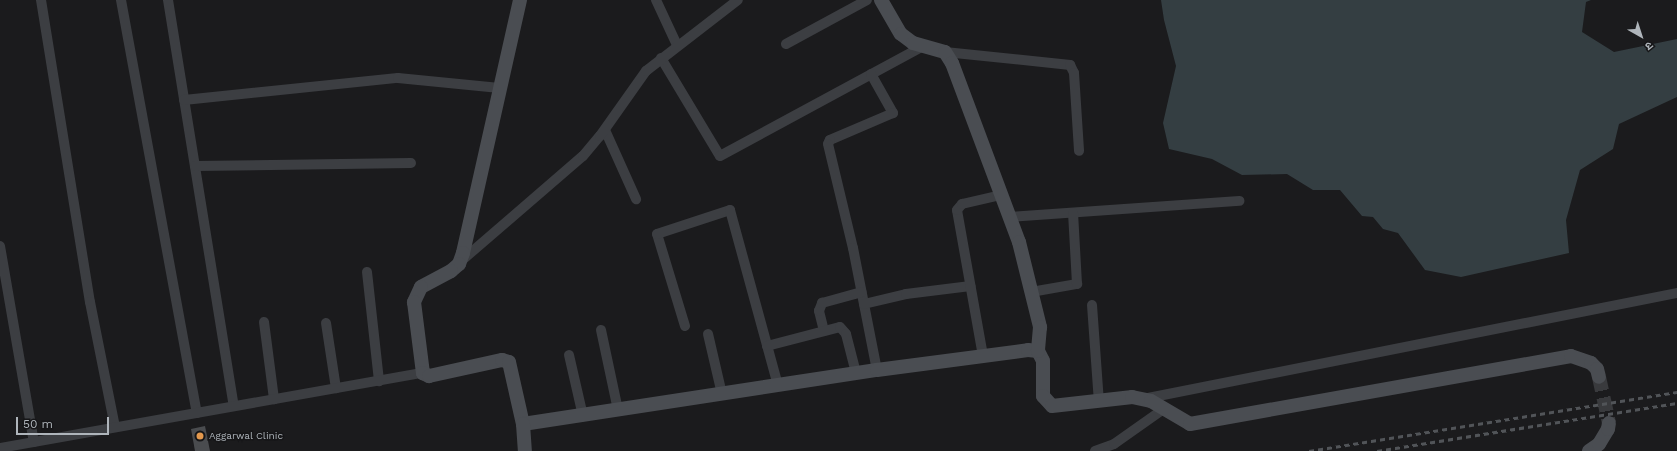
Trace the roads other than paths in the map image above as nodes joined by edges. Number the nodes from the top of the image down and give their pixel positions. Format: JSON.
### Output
{"nodes":[{"id":1,"x":41,"y":0,"type":"edge"},
{"id":2,"x":121,"y":0,"type":"edge"},
{"id":3,"x":168,"y":0,"type":"edge"},
{"id":4,"x":520,"y":0,"type":"edge"},
{"id":5,"x":656,"y":0,"type":"edge"},
{"id":6,"x":738,"y":0,"type":"edge"},
{"id":7,"x":867,"y":0,"type":"edge"},
{"id":8,"x":881,"y":0,"type":"edge"},
{"id":9,"x":786,"y":44,"type":"dead end"},
{"id":10,"x":677,"y":45,"type":"junction"},
{"id":11,"x":925,"y":45,"type":"junction"},
{"id":12,"x":945,"y":52,"type":"junction"},
{"id":13,"x":661,"y":58,"type":"junction"},
{"id":14,"x":871,"y":74,"type":"junction"},
{"id":15,"x":500,"y":88,"type":"junction"},
{"id":16,"x":184,"y":100,"type":"junction"},
{"id":17,"x":605,"y":130,"type":"junction"},
{"id":18,"x":1079,"y":151,"type":"dead end"},
{"id":19,"x":411,"y":163,"type":"dead end"},
{"id":20,"x":195,"y":166,"type":"junction"},
{"id":21,"x":1001,"y":195,"type":"junction"},
{"id":22,"x":636,"y":199,"type":"dead end"},
{"id":23,"x":1239,"y":201,"type":"dead end"},
{"id":24,"x":1073,"y":213,"type":"junction"},
{"id":25,"x":1010,"y":217,"type":"junction"},
{"id":26,"x":0,"y":246,"type":"edge"},
{"id":27,"x":459,"y":264,"type":"junction"},
{"id":28,"x":367,"y":272,"type":"dead end"},
{"id":29,"x":971,"y":286,"type":"junction"},
{"id":30,"x":862,"y":292,"type":"junction"},
{"id":31,"x":1031,"y":292,"type":"junction"},
{"id":32,"x":1677,"y":293,"type":"edge"},
{"id":33,"x":864,"y":304,"type":"junction"},
{"id":34,"x":1092,"y":305,"type":"dead end"},
{"id":35,"x":264,"y":322,"type":"dead end"},
{"id":36,"x":326,"y":324,"type":"dead end"},
{"id":37,"x":685,"y":326,"type":"dead end"},
{"id":38,"x":601,"y":330,"type":"dead end"},
{"id":39,"x":824,"y":331,"type":"junction"},
{"id":40,"x":708,"y":334,"type":"dead end"},
{"id":41,"x":767,"y":346,"type":"junction"},
{"id":42,"x":1038,"y":351,"type":"junction"},
{"id":43,"x":569,"y":355,"type":"dead end"},
{"id":44,"x":983,"y":356,"type":"junction"},
{"id":45,"x":877,"y":370,"type":"junction"},
{"id":46,"x":423,"y":373,"type":"junction"},
{"id":47,"x":856,"y":373,"type":"junction"},
{"id":48,"x":1599,"y":377,"type":"tunnel mouth"},
{"id":49,"x":379,"y":380,"type":"junction"},
{"id":50,"x":778,"y":386,"type":"junction"},
{"id":51,"x":336,"y":388,"type":"junction"},
{"id":52,"x":722,"y":394,"type":"junction"},
{"id":53,"x":274,"y":399,"type":"junction"},
{"id":54,"x":1143,"y":399,"type":"junction"},
{"id":55,"x":1099,"y":402,"type":"junction"},
{"id":56,"x":234,"y":406,"type":"junction"},
{"id":57,"x":1165,"y":408,"type":"junction"},
{"id":58,"x":618,"y":410,"type":"junction"},
{"id":59,"x":197,"y":413,"type":"junction"},
{"id":60,"x":583,"y":416,"type":"junction"},
{"id":61,"x":1609,"y":423,"type":"tunnel mouth"},
{"id":62,"x":523,"y":424,"type":"junction"},
{"id":63,"x":115,"y":427,"type":"junction"},
{"id":64,"x":34,"y":442,"type":"junction"},
{"id":65,"x":0,"y":448,"type":"edge"},
{"id":66,"x":525,"y":451,"type":"edge"},
{"id":67,"x":1095,"y":451,"type":"edge"},
{"id":68,"x":1589,"y":451,"type":"edge"}],
"edges":[{"from":1,"to":63,"type":"street"},
{"from":2,"to":59,"type":"street"},
{"from":3,"to":16,"type":"street"},
{"from":4,"to":15,"type":"main road"},
{"from":5,"to":10,"type":"street"},
{"from":6,"to":10,"type":"street"},
{"from":7,"to":9,"type":"street"},
{"from":8,"to":11,"type":"main road"},
{"from":10,"to":13,"type":"street"},
{"from":11,"to":12,"type":"main road"},
{"from":11,"to":14,"type":"street"},
{"from":12,"to":18,"type":"street"},
{"from":12,"to":21,"type":"main road"},
{"from":13,"to":14,"type":"street"},
{"from":13,"to":17,"type":"street"},
{"from":14,"to":30,"type":"street"},
{"from":15,"to":16,"type":"street"},
{"from":15,"to":27,"type":"main road"},
{"from":16,"to":20,"type":"street"},
{"from":17,"to":22,"type":"street"},
{"from":17,"to":27,"type":"street"},
{"from":19,"to":20,"type":"street"},
{"from":20,"to":56,"type":"street"},
{"from":21,"to":25,"type":"main road"},
{"from":21,"to":29,"type":"street"},
{"from":23,"to":24,"type":"street"},
{"from":24,"to":25,"type":"street"},
{"from":24,"to":31,"type":"street"},
{"from":25,"to":31,"type":"main road"},
{"from":26,"to":64,"type":"street"},
{"from":27,"to":46,"type":"main road"},
{"from":28,"to":49,"type":"street"},
{"from":29,"to":33,"type":"street"},
{"from":29,"to":44,"type":"street"},
{"from":30,"to":33,"type":"street"},
{"from":30,"to":39,"type":"street"},
{"from":31,"to":42,"type":"main road"},
{"from":32,"to":54,"type":"street"},
{"from":33,"to":45,"type":"street"},
{"from":34,"to":55,"type":"street"},
{"from":35,"to":53,"type":"street"},
{"from":36,"to":51,"type":"street"},
{"from":37,"to":41,"type":"street"},
{"from":38,"to":58,"type":"street"},
{"from":39,"to":41,"type":"street"},
{"from":39,"to":47,"type":"street"},
{"from":40,"to":52,"type":"street"},
{"from":41,"to":50,"type":"street"},
{"from":42,"to":44,"type":"main road"},
{"from":42,"to":55,"type":"main road"},
{"from":43,"to":60,"type":"street"},
{"from":44,"to":45,"type":"main road"},
{"from":45,"to":47,"type":"main road"},
{"from":46,"to":49,"type":"street"},
{"from":46,"to":62,"type":"main road"},
{"from":47,"to":50,"type":"main road"},
{"from":48,"to":57,"type":"main road"},
{"from":49,"to":51,"type":"street"},
{"from":50,"to":52,"type":"main road"},
{"from":51,"to":53,"type":"street"},
{"from":52,"to":58,"type":"main road"},
{"from":53,"to":56,"type":"street"},
{"from":54,"to":55,"type":"main road"},
{"from":54,"to":57,"type":"main road"},
{"from":56,"to":59,"type":"street"},
{"from":57,"to":67,"type":"street"},
{"from":58,"to":60,"type":"main road"},
{"from":59,"to":63,"type":"street"},
{"from":60,"to":62,"type":"main road"},
{"from":61,"to":68,"type":"main road"},
{"from":62,"to":66,"type":"main road"},
{"from":63,"to":64,"type":"street"},
{"from":64,"to":65,"type":"street"}]}
